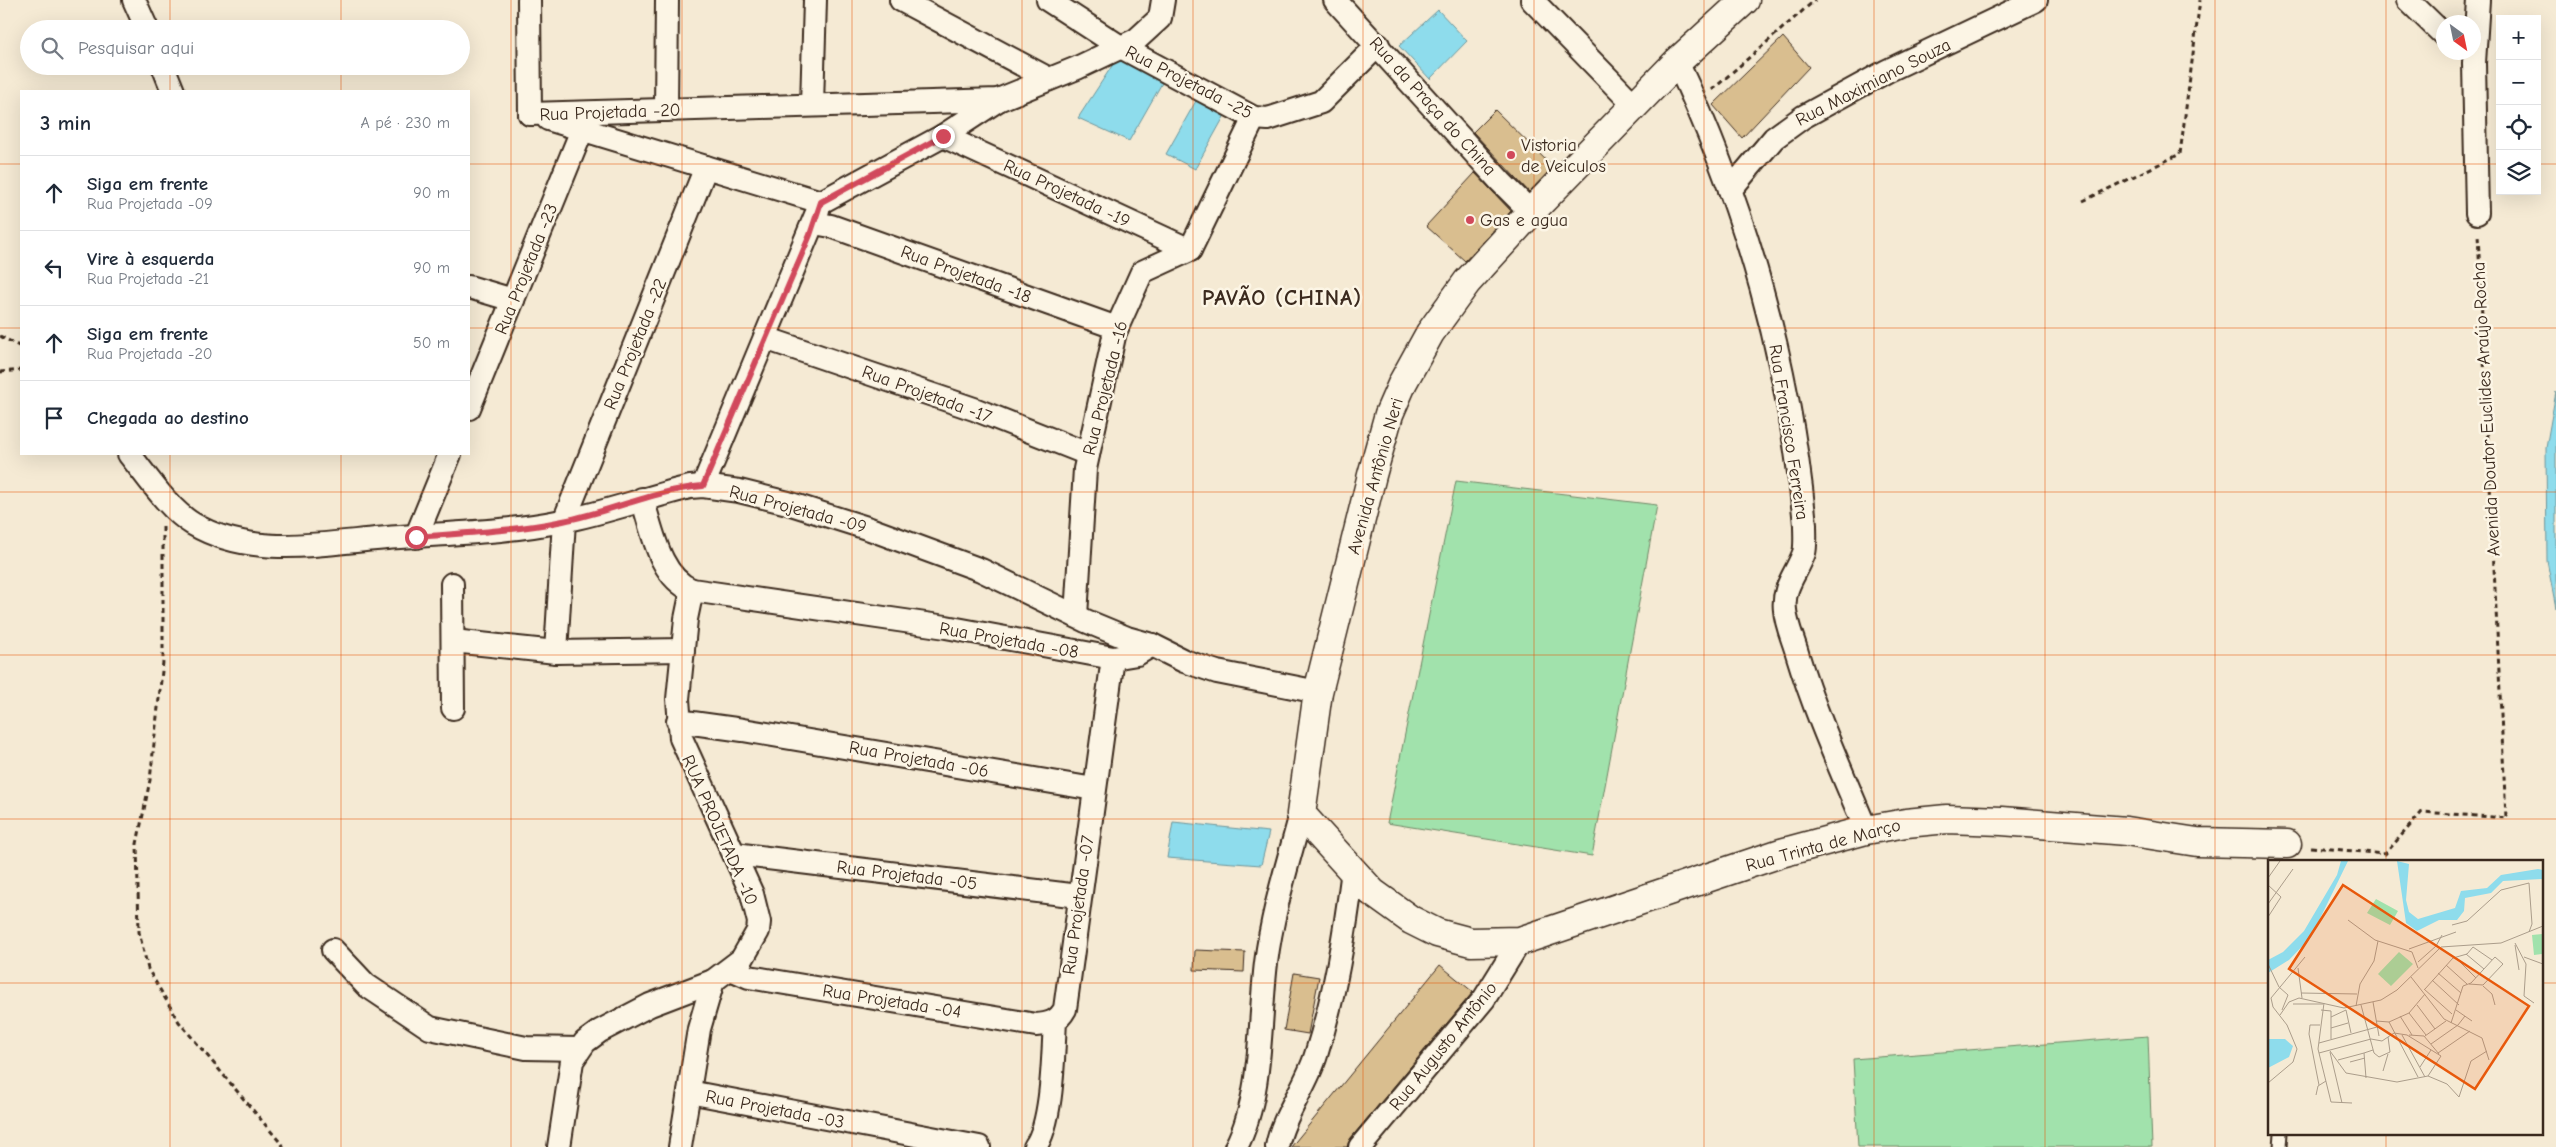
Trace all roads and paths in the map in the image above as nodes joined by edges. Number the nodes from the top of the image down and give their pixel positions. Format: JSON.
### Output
{"nodes":[{"id":1,"x":134,"y":0,"type":"edge"},
{"id":2,"x":530,"y":0,"type":"edge"},
{"id":3,"x":667,"y":0,"type":"edge"},
{"id":4,"x":815,"y":0,"type":"edge"},
{"id":5,"x":901,"y":0,"type":"edge"},
{"id":6,"x":1048,"y":0,"type":"edge"},
{"id":7,"x":1163,"y":0,"type":"edge"},
{"id":8,"x":1335,"y":0,"type":"edge"},
{"id":9,"x":1532,"y":0,"type":"edge"},
{"id":10,"x":1745,"y":0,"type":"edge"},
{"id":11,"x":1816,"y":0,"type":"edge"},
{"id":12,"x":2036,"y":0,"type":"edge"},
{"id":13,"x":2200,"y":0,"type":"edge"},
{"id":14,"x":2408,"y":0,"type":"edge"},
{"id":15,"x":2478,"y":0,"type":"edge"},
{"id":16,"x":2475,"y":15,"type":"edge"},
{"id":17,"x":143,"y":20,"type":"edge"},
{"id":18,"x":2436,"y":27,"type":"edge"},
{"id":19,"x":1378,"y":45,"type":"junction"},
{"id":20,"x":1119,"y":46,"type":"junction"},
{"id":21,"x":2468,"y":60,"type":"edge"},
{"id":22,"x":1677,"y":62,"type":"junction"},
{"id":23,"x":167,"y":75,"type":"edge"},
{"id":24,"x":1049,"y":79,"type":"junction"},
{"id":25,"x":173,"y":90,"type":"edge"},
{"id":26,"x":998,"y":100,"type":"junction"},
{"id":27,"x":1697,"y":103,"type":"junction"},
{"id":28,"x":812,"y":105,"type":"junction"},
{"id":29,"x":1635,"y":106,"type":"junction"},
{"id":30,"x":666,"y":110,"type":"junction"},
{"id":31,"x":530,"y":114,"type":"junction"},
{"id":32,"x":1254,"y":118,"type":"junction"},
{"id":33,"x":582,"y":130,"type":"junction"},
{"id":34,"x":943,"y":136,"type":"junction"},
{"id":35,"x":706,"y":167,"type":"junction"},
{"id":36,"x":1730,"y":190,"type":"junction"},
{"id":37,"x":2083,"y":201,"type":"dead end"},
{"id":38,"x":821,"y":202,"type":"junction"},
{"id":39,"x":1531,"y":212,"type":"junction"},
{"id":40,"x":2477,"y":213,"type":"joint"},
{"id":41,"x":814,"y":223,"type":"junction"},
{"id":42,"x":1190,"y":250,"type":"junction"},
{"id":43,"x":470,"y":287,"type":"edge"},
{"id":44,"x":513,"y":300,"type":"junction"},
{"id":45,"x":1117,"y":328,"type":"junction"},
{"id":46,"x":0,"y":336,"type":"edge"},
{"id":47,"x":765,"y":338,"type":"junction"},
{"id":48,"x":20,"y":346,"type":"edge"},
{"id":49,"x":478,"y":360,"type":"edge"},
{"id":50,"x":20,"y":370,"type":"edge"},
{"id":51,"x":0,"y":372,"type":"edge"},
{"id":52,"x":470,"y":403,"type":"edge"},
{"id":53,"x":1088,"y":454,"type":"junction"},
{"id":54,"x":130,"y":455,"type":"edge"},
{"id":55,"x":450,"y":455,"type":"edge"},
{"id":56,"x":703,"y":486,"type":"junction"},
{"id":57,"x":163,"y":495,"type":"junction"},
{"id":58,"x":642,"y":498,"type":"junction"},
{"id":59,"x":564,"y":521,"type":"junction"},
{"id":60,"x":416,"y":537,"type":"junction"},
{"id":61,"x":452,"y":584,"type":"dead end"},
{"id":62,"x":692,"y":590,"type":"junction"},
{"id":63,"x":1076,"y":616,"type":"junction"},
{"id":64,"x":453,"y":641,"type":"junction"},
{"id":65,"x":1152,"y":645,"type":"junction"},
{"id":66,"x":683,"y":650,"type":"junction"},
{"id":67,"x":556,"y":652,"type":"junction"},
{"id":68,"x":1113,"y":658,"type":"junction"},
{"id":69,"x":1318,"y":692,"type":"junction"},
{"id":70,"x":453,"y":708,"type":"dead end"},
{"id":71,"x":678,"y":721,"type":"junction"},
{"id":72,"x":1094,"y":789,"type":"junction"},
{"id":73,"x":1301,"y":814,"type":"junction"},
{"id":74,"x":1866,"y":830,"type":"junction"},
{"id":75,"x":2287,"y":848,"type":"joint"},
{"id":76,"x":734,"y":854,"type":"junction"},
{"id":77,"x":1353,"y":870,"type":"junction"},
{"id":78,"x":1079,"y":896,"type":"junction"},
{"id":79,"x":1520,"y":941,"type":"junction"},
{"id":80,"x":333,"y":950,"type":"dead end"},
{"id":81,"x":722,"y":975,"type":"junction"},
{"id":82,"x":1055,"y":1021,"type":"junction"},
{"id":83,"x":575,"y":1055,"type":"junction"},
{"id":84,"x":689,"y":1092,"type":"junction"},
{"id":85,"x":2281,"y":1134,"type":"edge"},
{"id":86,"x":284,"y":1147,"type":"edge"},
{"id":87,"x":559,"y":1147,"type":"edge"},
{"id":88,"x":680,"y":1147,"type":"edge"},
{"id":89,"x":979,"y":1147,"type":"edge"},
{"id":90,"x":1036,"y":1147,"type":"edge"},
{"id":91,"x":1236,"y":1147,"type":"edge"},
{"id":92,"x":1277,"y":1147,"type":"edge"},
{"id":93,"x":1360,"y":1147,"type":"edge"},
{"id":94,"x":2280,"y":1147,"type":"edge"}],
"edges":[{"from":1,"to":17,"type":"street"},
{"from":2,"to":31,"type":"street"},
{"from":3,"to":30,"type":"street"},
{"from":4,"to":28,"type":"street"},
{"from":5,"to":24,"type":"street"},
{"from":6,"to":20,"type":"street","name":"Rua Projetada -25"},
{"from":7,"to":20,"type":"street","name":"Rua Projetada -20"},
{"from":8,"to":19,"type":"street","name":"Rua da Praça do China"},
{"from":9,"to":29,"type":"street"},
{"from":10,"to":22,"type":"street","name":"Avenida Antônio Neri"},
{"from":11,"to":27,"type":"path"},
{"from":12,"to":36,"type":"street","name":"Rua Maximiano Souza"},
{"from":13,"to":37,"type":"path"},
{"from":14,"to":18,"type":"street"},
{"from":15,"to":16,"type":"street"},
{"from":19,"to":32,"type":"street","name":"Rua Projetada -25"},
{"from":19,"to":39,"type":"street","name":"Rua da Praça do China"},
{"from":20,"to":24,"type":"street","name":"Rua Projetada -20"},
{"from":20,"to":32,"type":"street","name":"Rua Projetada -25"},
{"from":21,"to":40,"type":"street"},
{"from":22,"to":27,"type":"street","name":"Rua Francisco Ferreira"},
{"from":22,"to":29,"type":"street","name":"Avenida Antônio Neri"},
{"from":23,"to":25,"type":"street"},
{"from":24,"to":26,"type":"street","name":"Rua Projetada -20"},
{"from":26,"to":28,"type":"street","name":"Rua Projetada -20"},
{"from":26,"to":34,"type":"street"},
{"from":27,"to":36,"type":"street","name":"Rua Francisco Ferreira"},
{"from":28,"to":30,"type":"street","name":"Rua Projetada -20"},
{"from":29,"to":39,"type":"street","name":"Avenida Antônio Neri"},
{"from":30,"to":31,"type":"street","name":"Rua Projetada -20"},
{"from":31,"to":33,"type":"street","name":"Rua Projetada -20"},
{"from":32,"to":42,"type":"street"},
{"from":33,"to":35,"type":"street","name":"Rua Projetada -20"},
{"from":33,"to":44,"type":"street","name":"Rua Projetada -23"},
{"from":34,"to":38,"type":"street"},
{"from":34,"to":42,"type":"street","name":"Rua Projetada -19"},
{"from":35,"to":38,"type":"street","name":"Rua Projetada -20"},
{"from":35,"to":59,"type":"street","name":"Rua Projetada -22"},
{"from":36,"to":74,"type":"street","name":"Rua Francisco Ferreira"},
{"from":38,"to":41,"type":"street"},
{"from":39,"to":69,"type":"street","name":"Avenida Antônio Neri"},
{"from":40,"to":75,"type":"path","name":"Avenida Doutor Euclides Araújo Rocha"},
{"from":41,"to":45,"type":"street","name":"Rua Projetada -18"},
{"from":41,"to":47,"type":"street"},
{"from":42,"to":45,"type":"street","name":"Rua Projetada -16"},
{"from":43,"to":44,"type":"street"},
{"from":44,"to":49,"type":"street","name":"Rua Projetada -23"},
{"from":45,"to":53,"type":"street","name":"Rua Projetada -16"},
{"from":46,"to":48,"type":"path"},
{"from":47,"to":53,"type":"street","name":"Rua Projetada -17"},
{"from":47,"to":56,"type":"street"},
{"from":49,"to":52,"type":"street","name":"Rua Projetada -23"},
{"from":50,"to":51,"type":"path"},
{"from":53,"to":63,"type":"street","name":"Rua Projetada -16"},
{"from":54,"to":57,"type":"street"},
{"from":55,"to":60,"type":"street"},
{"from":56,"to":58,"type":"street","name":"Rua Projetada -09"},
{"from":56,"to":63,"type":"street","name":"Rua Projetada -09"},
{"from":57,"to":60,"type":"street","name":"Rua Projetada -09"},
{"from":57,"to":86,"type":"path"},
{"from":58,"to":59,"type":"street","name":"Rua Projetada -09"},
{"from":58,"to":62,"type":"street"},
{"from":59,"to":60,"type":"street","name":"Rua Projetada -09"},
{"from":59,"to":67,"type":"street","name":"Rua Projetada -22"},
{"from":61,"to":64,"type":"street"},
{"from":62,"to":66,"type":"street"},
{"from":62,"to":68,"type":"street","name":"Rua Projetada -08"},
{"from":63,"to":65,"type":"street","name":"Rua Projetada -09"},
{"from":64,"to":67,"type":"street"},
{"from":64,"to":70,"type":"street"},
{"from":65,"to":68,"type":"street","name":"Rua Projetada -08"},
{"from":65,"to":69,"type":"street"},
{"from":66,"to":67,"type":"street"},
{"from":66,"to":71,"type":"street"},
{"from":68,"to":72,"type":"street","name":"Rua Projetada -07"},
{"from":69,"to":73,"type":"street","name":"Avenida Antônio Neri"},
{"from":71,"to":72,"type":"street","name":"Rua Projetada -06"},
{"from":71,"to":76,"type":"street","name":"RUA PROJETADA -10"},
{"from":72,"to":78,"type":"street","name":"Rua Projetada -07"},
{"from":73,"to":77,"type":"street"},
{"from":73,"to":91,"type":"street"},
{"from":74,"to":75,"type":"street","name":"Rua Trinta de Março"},
{"from":74,"to":79,"type":"street","name":"Rua Trinta de Março"},
{"from":76,"to":78,"type":"street","name":"Rua Projetada -05"},
{"from":76,"to":81,"type":"street","name":"RUA PROJETADA -10"},
{"from":77,"to":79,"type":"street"},
{"from":77,"to":92,"type":"street"},
{"from":78,"to":82,"type":"street","name":"Rua Projetada -07"},
{"from":79,"to":93,"type":"street","name":"Rua Augusto Antônio"},
{"from":80,"to":83,"type":"street"},
{"from":81,"to":82,"type":"street","name":"Rua Projetada -04"},
{"from":81,"to":83,"type":"street"},
{"from":81,"to":84,"type":"street"},
{"from":82,"to":90,"type":"street","name":"Rua Projetada -07"},
{"from":83,"to":87,"type":"street"},
{"from":84,"to":88,"type":"street"},
{"from":84,"to":89,"type":"street","name":"Rua Projetada -03"},
{"from":85,"to":94,"type":"lane"}]}
